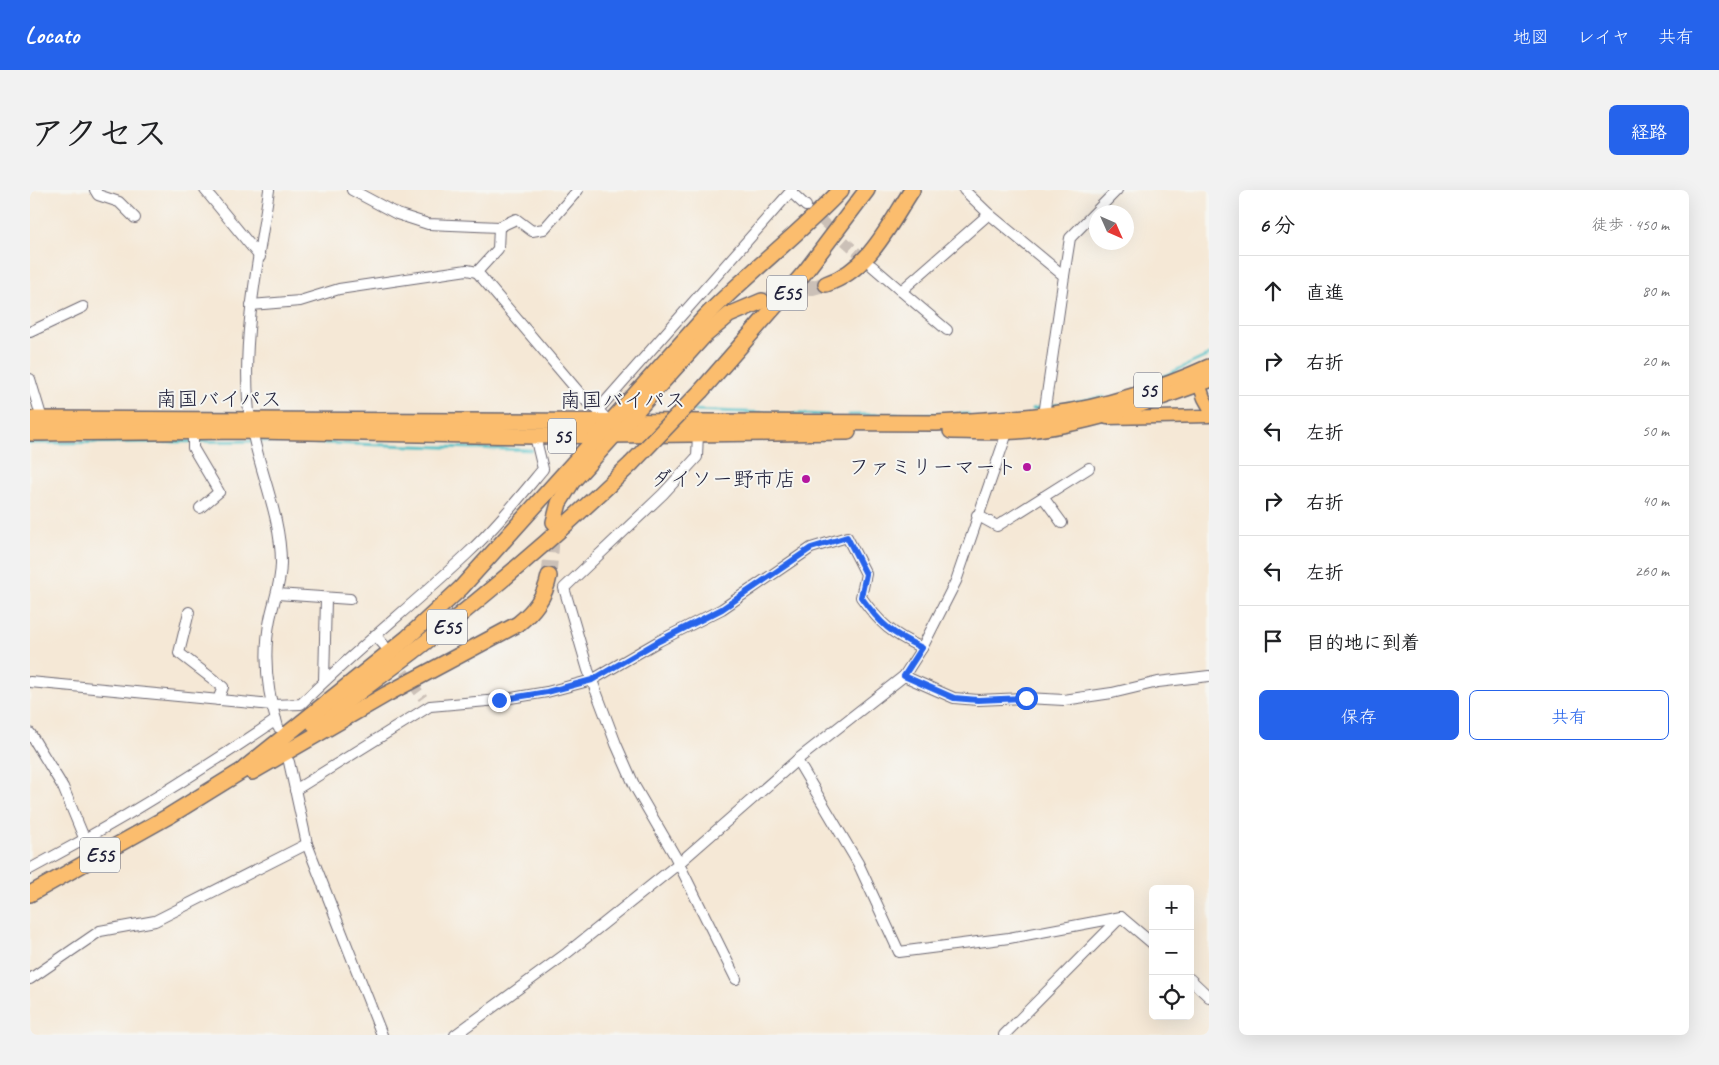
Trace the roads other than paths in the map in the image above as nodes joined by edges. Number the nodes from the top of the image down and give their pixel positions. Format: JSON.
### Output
{"nodes":[{"id":1,"x":95,"y":190,"type":"edge"},
{"id":2,"x":205,"y":190,"type":"edge"},
{"id":3,"x":269,"y":190,"type":"edge"},
{"id":4,"x":352,"y":190,"type":"edge"},
{"id":5,"x":578,"y":190,"type":"edge"},
{"id":6,"x":841,"y":190,"type":"edge"},
{"id":7,"x":867,"y":190,"type":"edge"},
{"id":8,"x":912,"y":190,"type":"edge"},
{"id":9,"x":964,"y":190,"type":"edge"},
{"id":10,"x":1116,"y":190,"type":"edge"},
{"id":11,"x":791,"y":191,"type":"edge"},
{"id":12,"x":806,"y":206,"type":"tunnel mouth"},
{"id":13,"x":989,"y":214,"type":"junction"},
{"id":14,"x":135,"y":218,"type":"dead end"},
{"id":15,"x":499,"y":227,"type":"junction"},
{"id":16,"x":260,"y":256,"type":"junction"},
{"id":17,"x":872,"y":266,"type":"tunnel mouth"},
{"id":18,"x":476,"y":272,"type":"junction"},
{"id":19,"x":1064,"y":276,"type":"junction"},
{"id":20,"x":826,"y":284,"type":"tunnel mouth"},
{"id":21,"x":901,"y":291,"type":"junction"},
{"id":22,"x":762,"y":301,"type":"tunnel mouth"},
{"id":23,"x":251,"y":306,"type":"junction"},
{"id":24,"x":83,"y":307,"type":"dead end"},
{"id":25,"x":947,"y":330,"type":"dead end"},
{"id":26,"x":30,"y":332,"type":"edge"},
{"id":27,"x":1203,"y":376,"type":"edge"},
{"id":28,"x":30,"y":379,"type":"edge"},
{"id":29,"x":1209,"y":407,"type":"edge"},
{"id":30,"x":1045,"y":409,"type":"junction"},
{"id":31,"x":598,"y":410,"type":"junction"},
{"id":32,"x":1209,"y":416,"type":"edge"},
{"id":33,"x":36,"y":419,"type":"edge"},
{"id":34,"x":1092,"y":419,"type":"junction"},
{"id":35,"x":627,"y":421,"type":"junction"},
{"id":36,"x":1010,"y":425,"type":"junction"},
{"id":37,"x":612,"y":428,"type":"junction"},
{"id":38,"x":193,"y":432,"type":"junction"},
{"id":39,"x":30,"y":433,"type":"edge"},
{"id":40,"x":253,"y":433,"type":"junction"},
{"id":41,"x":698,"y":433,"type":"junction"},
{"id":42,"x":535,"y":436,"type":"junction"},
{"id":43,"x":597,"y":436,"type":"junction"},
{"id":44,"x":1089,"y":468,"type":"dead end"},
{"id":45,"x":1044,"y":497,"type":"junction"},
{"id":46,"x":200,"y":508,"type":"dead end"},
{"id":47,"x":977,"y":515,"type":"junction"},
{"id":48,"x":554,"y":522,"type":"tunnel mouth"},
{"id":49,"x":1062,"y":523,"type":"dead end"},
{"id":50,"x":549,"y":576,"type":"tunnel mouth"},
{"id":51,"x":276,"y":594,"type":"junction"},
{"id":52,"x":326,"y":598,"type":"junction"},
{"id":53,"x":350,"y":600,"type":"dead end"},
{"id":54,"x":189,"y":612,"type":"dead end"},
{"id":55,"x":375,"y":635,"type":"junction"},
{"id":56,"x":384,"y":645,"type":"dead end"},
{"id":57,"x":922,"y":648,"type":"junction"},
{"id":58,"x":904,"y":676,"type":"junction"},
{"id":59,"x":1209,"y":676,"type":"edge"},
{"id":60,"x":592,"y":680,"type":"junction"},
{"id":61,"x":324,"y":681,"type":"junction"},
{"id":62,"x":30,"y":682,"type":"edge"},
{"id":63,"x":218,"y":700,"type":"junction"},
{"id":64,"x":272,"y":705,"type":"junction"},
{"id":65,"x":30,"y":733,"type":"edge"},
{"id":66,"x":797,"y":760,"type":"junction"},
{"id":67,"x":289,"y":762,"type":"dead end"},
{"id":68,"x":246,"y":768,"type":"junction"},
{"id":69,"x":295,"y":790,"type":"junction"},
{"id":70,"x":169,"y":816,"type":"junction"},
{"id":71,"x":86,"y":843,"type":"junction"},
{"id":72,"x":307,"y":844,"type":"junction"},
{"id":73,"x":678,"y":864,"type":"junction"},
{"id":74,"x":30,"y":869,"type":"edge"},
{"id":75,"x":30,"y":894,"type":"edge"},
{"id":76,"x":1121,"y":917,"type":"junction"},
{"id":77,"x":1149,"y":941,"type":"edge"},
{"id":78,"x":30,"y":979,"type":"edge"},
{"id":79,"x":736,"y":979,"type":"dead end"},
{"id":80,"x":1194,"y":983,"type":"edge"},
{"id":81,"x":1209,"y":997,"type":"edge"},
{"id":82,"x":382,"y":1035,"type":"edge"},
{"id":83,"x":455,"y":1035,"type":"edge"},
{"id":84,"x":1004,"y":1035,"type":"edge"}],
"edges":[{"from":1,"to":14,"type":"street"},
{"from":2,"to":16,"type":"street"},
{"from":3,"to":16,"type":"street"},
{"from":4,"to":15,"type":"street"},
{"from":5,"to":15,"type":"street"},
{"from":6,"to":37,"type":"highway"},
{"from":7,"to":68,"type":"highway","number":"E55","bridge":true},
{"from":8,"to":20,"type":"highway"},
{"from":9,"to":13,"type":"street"},
{"from":10,"to":19,"type":"street"},
{"from":11,"to":12,"type":"street"},
{"from":11,"to":31,"type":"street"},
{"from":13,"to":19,"type":"street"},
{"from":13,"to":21,"type":"street"},
{"from":15,"to":18,"type":"street"},
{"from":16,"to":23,"type":"street"},
{"from":17,"to":21,"type":"street"},
{"from":18,"to":23,"type":"street"},
{"from":18,"to":31,"type":"street"},
{"from":19,"to":30,"type":"street"},
{"from":21,"to":25,"type":"street"},
{"from":22,"to":35,"type":"highway"},
{"from":23,"to":40,"type":"street"},
{"from":24,"to":26,"type":"street"},
{"from":27,"to":29,"type":"main road"},
{"from":27,"to":30,"type":"highway","name":"南国バイパス","number":"55"},
{"from":27,"to":34,"type":"highway","name":"南国バイパス","number":"55"},
{"from":28,"to":33,"type":"street"},
{"from":30,"to":36,"type":"highway","name":"南国バイパス","number":"55"},
{"from":31,"to":37,"type":"street"},
{"from":32,"to":34,"type":"main road"},
{"from":33,"to":40,"type":"highway","name":"南国バイパス","number":"55"},
{"from":34,"to":36,"type":"highway","name":"南国バイパス","number":"55"},
{"from":35,"to":36,"type":"highway","name":"南国バイパス","number":"55"},
{"from":35,"to":37,"type":"highway","name":"南国バイパス","number":"55"},
{"from":36,"to":41,"type":"highway","name":"南国バイパス","number":"55"},
{"from":36,"to":47,"type":"street"},
{"from":37,"to":40,"type":"highway","name":"南国バイパス","number":"55"},
{"from":37,"to":41,"type":"highway","name":"南国バイパス","number":"55"},
{"from":37,"to":43,"type":"highway"},
{"from":37,"to":48,"type":"highway"},
{"from":38,"to":39,"type":"highway","name":"南国バイパス","number":"55"},
{"from":38,"to":40,"type":"highway","name":"南国バイパス","number":"55"},
{"from":38,"to":46,"type":"street"},
{"from":40,"to":42,"type":"highway","name":"南国バイパス","number":"55"},
{"from":40,"to":51,"type":"street"},
{"from":41,"to":60,"type":"street"},
{"from":42,"to":43,"type":"highway","name":"南国バイパス","number":"55"},
{"from":42,"to":55,"type":"street"},
{"from":43,"to":68,"type":"highway"},
{"from":44,"to":45,"type":"street"},
{"from":45,"to":47,"type":"street"},
{"from":45,"to":49,"type":"street"},
{"from":47,"to":57,"type":"street"},
{"from":50,"to":70,"type":"highway"},
{"from":51,"to":52,"type":"street"},
{"from":51,"to":64,"type":"street"},
{"from":52,"to":53,"type":"street"},
{"from":52,"to":61,"type":"street"},
{"from":54,"to":63,"type":"street"},
{"from":55,"to":56,"type":"street"},
{"from":55,"to":61,"type":"street"},
{"from":57,"to":58,"type":"street"},
{"from":57,"to":60,"type":"street"},
{"from":58,"to":59,"type":"street"},
{"from":58,"to":66,"type":"street"},
{"from":60,"to":69,"type":"street"},
{"from":60,"to":73,"type":"street"},
{"from":61,"to":64,"type":"street"},
{"from":62,"to":63,"type":"street"},
{"from":63,"to":64,"type":"street"},
{"from":64,"to":71,"type":"street"},
{"from":65,"to":71,"type":"street"},
{"from":66,"to":73,"type":"street"},
{"from":66,"to":76,"type":"street"},
{"from":67,"to":69,"type":"street"},
{"from":68,"to":70,"type":"highway","number":"E55"},
{"from":69,"to":72,"type":"street"},
{"from":70,"to":75,"type":"highway","number":"E55"},
{"from":71,"to":74,"type":"street"},
{"from":72,"to":78,"type":"street"},
{"from":72,"to":82,"type":"street"},
{"from":73,"to":79,"type":"street"},
{"from":73,"to":83,"type":"street"},
{"from":76,"to":77,"type":"street"},
{"from":76,"to":84,"type":"street"},
{"from":80,"to":81,"type":"street"}]}
